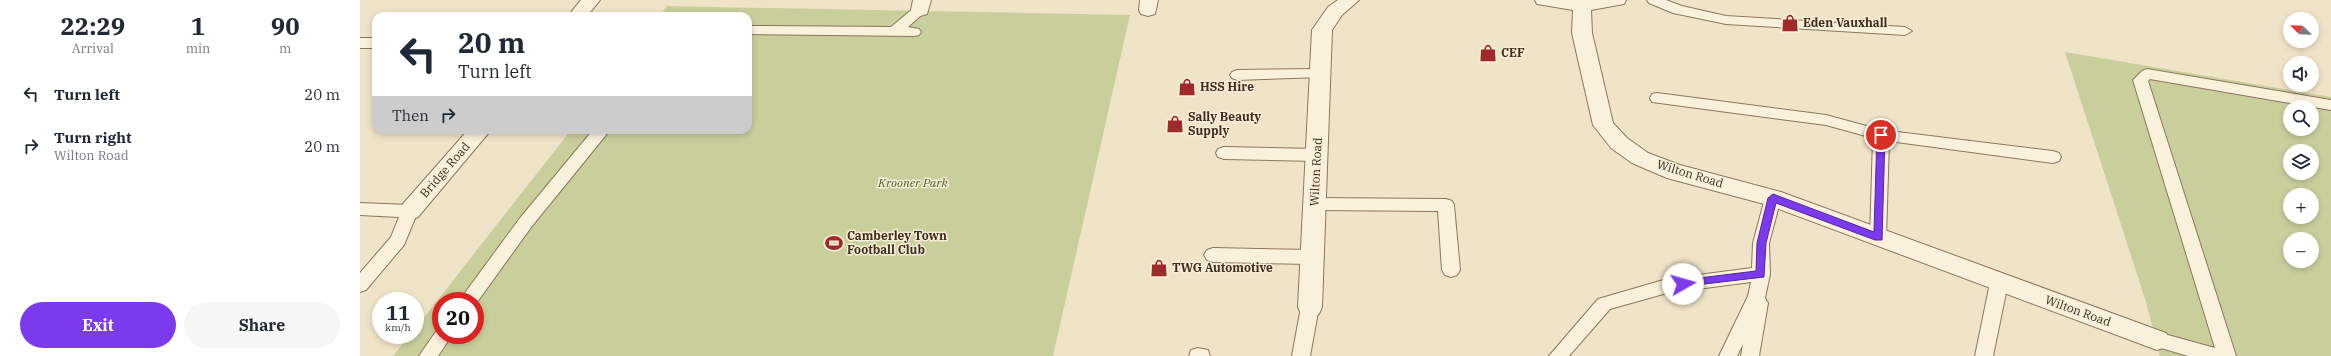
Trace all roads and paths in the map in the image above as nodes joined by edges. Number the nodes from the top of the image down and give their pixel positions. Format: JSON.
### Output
{"nodes":[{"id":1,"x":591,"y":0,"type":"edge"},
{"id":2,"x":1544,"y":0,"type":"edge"},
{"id":3,"x":1617,"y":0,"type":"edge"},
{"id":4,"x":1654,"y":0,"type":"edge"},
{"id":5,"x":1343,"y":2,"type":"edge"},
{"id":6,"x":921,"y":5,"type":"edge"},
{"id":7,"x":1582,"y":6,"type":"junction"},
{"id":8,"x":580,"y":12,"type":"edge"},
{"id":9,"x":752,"y":30,"type":"edge"},
{"id":10,"x":895,"y":31,"type":"junction"},
{"id":11,"x":1905,"y":31,"type":"dead end"},
{"id":12,"x":914,"y":32,"type":"dead end"},
{"id":13,"x":360,"y":43,"type":"edge"},
{"id":14,"x":372,"y":43,"type":"edge"},
{"id":15,"x":1320,"y":74,"type":"junction"},
{"id":16,"x":1237,"y":75,"type":"dead end"},
{"id":17,"x":1657,"y":98,"type":"dead end"},
{"id":18,"x":2331,"y":105,"type":"edge"},
{"id":19,"x":477,"y":134,"type":"edge"},
{"id":20,"x":599,"y":134,"type":"edge"},
{"id":21,"x":1881,"y":135,"type":"junction"},
{"id":22,"x":1224,"y":153,"type":"dead end"},
{"id":23,"x":1317,"y":155,"type":"junction"},
{"id":24,"x":2053,"y":156,"type":"dead end"},
{"id":25,"x":1773,"y":198,"type":"junction"},
{"id":26,"x":1314,"y":204,"type":"junction"},
{"id":27,"x":360,"y":209,"type":"edge"},
{"id":28,"x":410,"y":211,"type":"junction"},
{"id":29,"x":1878,"y":238,"type":"junction"},
{"id":30,"x":1213,"y":255,"type":"dead end"},
{"id":31,"x":1312,"y":257,"type":"junction"},
{"id":32,"x":1451,"y":270,"type":"dead end"},
{"id":33,"x":1761,"y":274,"type":"junction"},
{"id":34,"x":1999,"y":283,"type":"junction"},
{"id":35,"x":360,"y":285,"type":"edge"},
{"id":36,"x":475,"y":292,"type":"edge"},
{"id":37,"x":1757,"y":296,"type":"junction"},
{"id":38,"x":1310,"y":307,"type":"joint"},
{"id":39,"x":2157,"y":340,"type":"joint"},
{"id":40,"x":437,"y":344,"type":"edge"},
{"id":41,"x":428,"y":356,"type":"edge"},
{"id":42,"x":1301,"y":356,"type":"edge"},
{"id":43,"x":1558,"y":356,"type":"edge"},
{"id":44,"x":1728,"y":356,"type":"edge"},
{"id":45,"x":1750,"y":356,"type":"edge"},
{"id":46,"x":1984,"y":356,"type":"edge"},
{"id":47,"x":2216,"y":356,"type":"edge"},
{"id":48,"x":2227,"y":356,"type":"edge"}],
"edges":[{"from":1,"to":8,"type":"street"},
{"from":2,"to":7,"type":"street"},
{"from":3,"to":7,"type":"street"},
{"from":4,"to":11,"type":"lane"},
{"from":5,"to":15,"type":"street","name":"Wilton Road"},
{"from":6,"to":10,"type":"lane"},
{"from":7,"to":25,"type":"street","name":"Wilton Road"},
{"from":9,"to":10,"type":"lane"},
{"from":10,"to":12,"type":"lane"},
{"from":13,"to":14,"type":"lane"},
{"from":15,"to":16,"type":"lane"},
{"from":15,"to":23,"type":"street","name":"Wilton Road"},
{"from":17,"to":21,"type":"lane"},
{"from":18,"to":48,"type":"lane"},
{"from":19,"to":28,"type":"street","name":"Bridge Road"},
{"from":20,"to":36,"type":"lane"},
{"from":21,"to":24,"type":"lane"},
{"from":21,"to":29,"type":"lane"},
{"from":22,"to":23,"type":"lane"},
{"from":23,"to":26,"type":"street","name":"Wilton Road"},
{"from":25,"to":29,"type":"street","name":"Wilton Road"},
{"from":25,"to":33,"type":"lane"},
{"from":26,"to":31,"type":"street","name":"Wilton Road"},
{"from":26,"to":32,"type":"lane"},
{"from":27,"to":28,"type":"lane"},
{"from":28,"to":35,"type":"lane"},
{"from":29,"to":34,"type":"street","name":"Wilton Road"},
{"from":30,"to":31,"type":"lane"},
{"from":31,"to":38,"type":"street","name":"Wilton Road"},
{"from":33,"to":37,"type":"lane"},
{"from":33,"to":43,"type":"lane"},
{"from":34,"to":39,"type":"street","name":"Wilton Road"},
{"from":34,"to":46,"type":"lane"},
{"from":37,"to":44,"type":"lane"},
{"from":37,"to":45,"type":"lane"},
{"from":38,"to":42,"type":"lane","name":"Wilton Road"},
{"from":39,"to":47,"type":"lane"},
{"from":40,"to":41,"type":"lane"}]}
